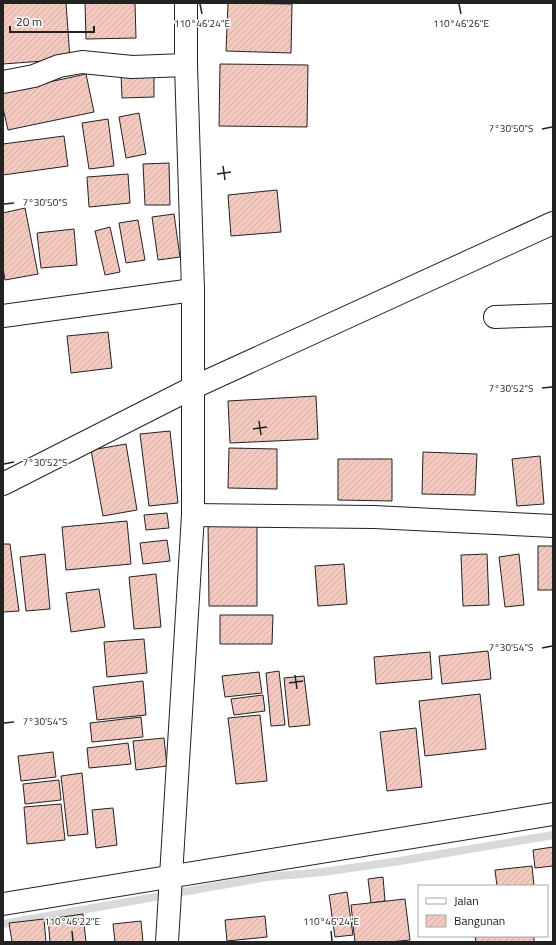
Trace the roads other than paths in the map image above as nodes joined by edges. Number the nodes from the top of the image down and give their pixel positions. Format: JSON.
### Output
{"nodes":[{"id":1,"x":186,"y":3,"type":"edge"},
{"id":2,"x":186,"y":65,"type":"junction"},
{"id":3,"x":3,"y":82,"type":"edge"},
{"id":4,"x":553,"y":224,"type":"edge"},
{"id":5,"x":193,"y":290,"type":"junction"},
{"id":6,"x":4,"y":310,"type":"edge"},
{"id":7,"x":553,"y":315,"type":"edge"},
{"id":8,"x":495,"y":317,"type":"dead end"},
{"id":9,"x":192,"y":388,"type":"junction"},
{"id":10,"x":3,"y":484,"type":"edge"},
{"id":11,"x":193,"y":515,"type":"junction"},
{"id":12,"x":553,"y":526,"type":"edge"},
{"id":13,"x":553,"y":814,"type":"edge"},
{"id":14,"x":172,"y":877,"type":"junction"},
{"id":15,"x":3,"y":904,"type":"edge"},
{"id":16,"x":167,"y":942,"type":"edge"}],
"edges":[{"from":1,"to":2,"type":"street"},
{"from":2,"to":3,"type":"street"},
{"from":2,"to":5,"type":"street"},
{"from":4,"to":9,"type":"street"},
{"from":5,"to":6,"type":"street"},
{"from":5,"to":9,"type":"street"},
{"from":7,"to":8,"type":"street"},
{"from":9,"to":10,"type":"street"},
{"from":9,"to":11,"type":"street"},
{"from":11,"to":12,"type":"street"},
{"from":11,"to":14,"type":"street"},
{"from":13,"to":14,"type":"street"},
{"from":14,"to":15,"type":"street"},
{"from":14,"to":16,"type":"street"}]}
